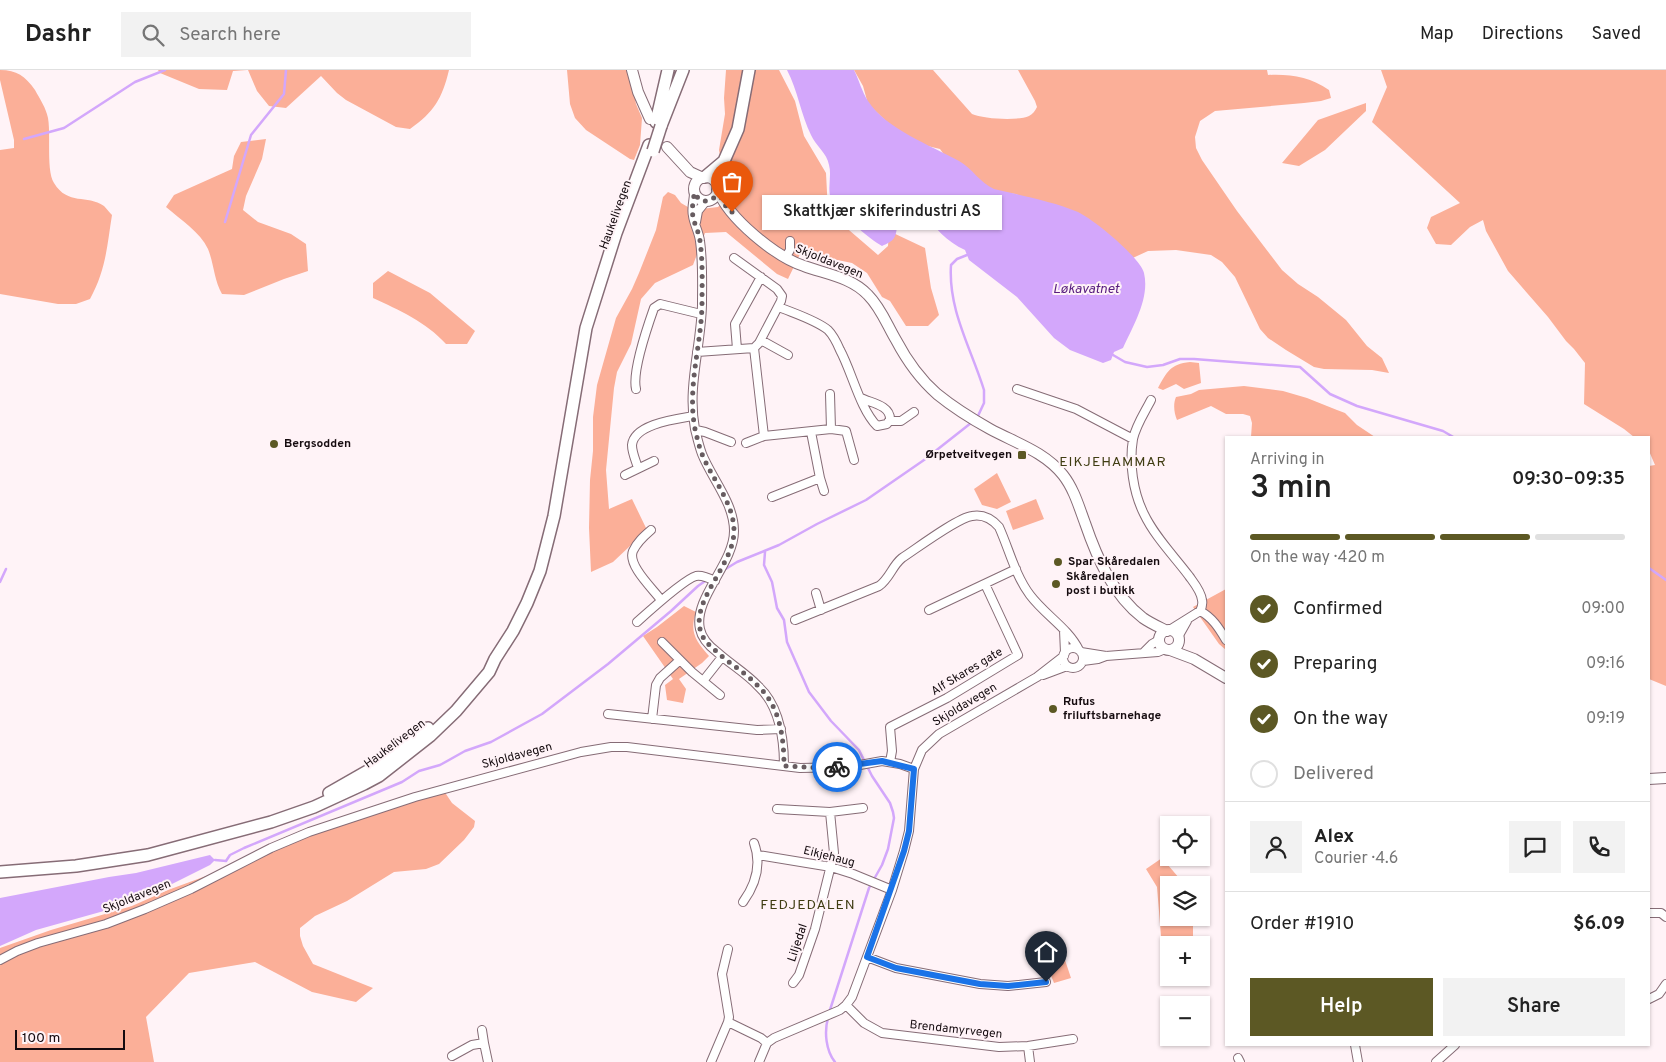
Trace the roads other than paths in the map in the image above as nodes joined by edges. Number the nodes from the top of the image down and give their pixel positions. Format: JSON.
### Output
{"nodes":[{"id":1,"x":632,"y":70,"type":"edge"},
{"id":2,"x":663,"y":70,"type":"edge"},
{"id":3,"x":668,"y":70,"type":"edge"},
{"id":4,"x":674,"y":70,"type":"edge"},
{"id":5,"x":683,"y":70,"type":"edge"},
{"id":6,"x":748,"y":72,"type":"edge"},
{"id":7,"x":656,"y":122,"type":"junction"},
{"id":8,"x":667,"y":147,"type":"dead end"},
{"id":9,"x":724,"y":161,"type":"junction"},
{"id":10,"x":682,"y":165,"type":"junction"},
{"id":11,"x":704,"y":178,"type":"junction"},
{"id":12,"x":718,"y":190,"type":"junction"},
{"id":13,"x":694,"y":191,"type":"junction"},
{"id":14,"x":707,"y":201,"type":"junction"},
{"id":15,"x":740,"y":220,"type":"junction"},
{"id":16,"x":696,"y":224,"type":"junction"},
{"id":17,"x":790,"y":241,"type":"dead end"},
{"id":18,"x":734,"y":258,"type":"dead end"},
{"id":19,"x":785,"y":258,"type":"junction"},
{"id":20,"x":761,"y":277,"type":"junction"},
{"id":21,"x":779,"y":307,"type":"junction"},
{"id":22,"x":701,"y":314,"type":"junction"},
{"id":23,"x":761,"y":340,"type":"junction"},
{"id":24,"x":754,"y":348,"type":"junction"},
{"id":25,"x":737,"y":349,"type":"junction"},
{"id":26,"x":697,"y":352,"type":"junction"},
{"id":27,"x":788,"y":355,"type":"dead end"},
{"id":28,"x":636,"y":389,"type":"dead end"},
{"id":29,"x":1017,"y":389,"type":"dead end"},
{"id":30,"x":830,"y":394,"type":"dead end"},
{"id":31,"x":861,"y":398,"type":"junction"},
{"id":32,"x":1151,"y":400,"type":"dead end"},
{"id":33,"x":914,"y":412,"type":"dead end"},
{"id":34,"x":693,"y":416,"type":"junction"},
{"id":35,"x":889,"y":422,"type":"junction"},
{"id":36,"x":831,"y":429,"type":"junction"},
{"id":37,"x":696,"y":430,"type":"junction"},
{"id":38,"x":811,"y":432,"type":"junction"},
{"id":39,"x":764,"y":436,"type":"junction"},
{"id":40,"x":1133,"y":439,"type":"junction"},
{"id":41,"x":731,"y":442,"type":"dead end"},
{"id":42,"x":746,"y":443,"type":"dead end"},
{"id":43,"x":854,"y":460,"type":"dead end"},
{"id":44,"x":654,"y":462,"type":"dead end"},
{"id":45,"x":638,"y":468,"type":"junction"},
{"id":46,"x":625,"y":475,"type":"dead end"},
{"id":47,"x":820,"y":478,"type":"junction"},
{"id":48,"x":824,"y":491,"type":"dead end"},
{"id":49,"x":772,"y":497,"type":"dead end"},
{"id":50,"x":652,"y":530,"type":"dead end"},
{"id":51,"x":1016,"y":569,"type":"junction"},
{"id":52,"x":715,"y":581,"type":"junction"},
{"id":53,"x":985,"y":584,"type":"junction"},
{"id":54,"x":816,"y":593,"type":"dead end"},
{"id":55,"x":661,"y":600,"type":"junction"},
{"id":56,"x":821,"y":610,"type":"junction"},
{"id":57,"x":929,"y":610,"type":"dead end"},
{"id":58,"x":1200,"y":611,"type":"junction"},
{"id":59,"x":795,"y":620,"type":"dead end"},
{"id":60,"x":1187,"y":620,"type":"junction"},
{"id":61,"x":637,"y":622,"type":"dead end"},
{"id":62,"x":1064,"y":630,"type":"junction"},
{"id":63,"x":1163,"y":635,"type":"junction"},
{"id":64,"x":1225,"y":638,"type":"edge"},
{"id":65,"x":1178,"y":639,"type":"junction"},
{"id":66,"x":662,"y":642,"type":"dead end"},
{"id":67,"x":1167,"y":650,"type":"junction"},
{"id":68,"x":1080,"y":651,"type":"junction"},
{"id":69,"x":1144,"y":652,"type":"junction"},
{"id":70,"x":1065,"y":654,"type":"junction"},
{"id":71,"x":1106,"y":656,"type":"junction"},
{"id":72,"x":722,"y":657,"type":"junction"},
{"id":73,"x":1194,"y":659,"type":"junction"},
{"id":74,"x":680,"y":660,"type":"junction"},
{"id":75,"x":1083,"y":661,"type":"junction"},
{"id":76,"x":1067,"y":666,"type":"junction"},
{"id":77,"x":1036,"y":677,"type":"junction"},
{"id":78,"x":1225,"y":677,"type":"edge"},
{"id":79,"x":703,"y":681,"type":"junction"},
{"id":80,"x":720,"y":695,"type":"dead end"},
{"id":81,"x":608,"y":714,"type":"dead end"},
{"id":82,"x":652,"y":718,"type":"junction"},
{"id":83,"x":781,"y":729,"type":"junction"},
{"id":84,"x":890,"y":762,"type":"junction"},
{"id":85,"x":784,"y":766,"type":"junction"},
{"id":86,"x":914,"y":769,"type":"junction"},
{"id":87,"x":1666,"y":778,"type":"edge"},
{"id":88,"x":1650,"y":779,"type":"edge"},
{"id":89,"x":863,"y":808,"type":"dead end"},
{"id":90,"x":777,"y":809,"type":"dead end"},
{"id":91,"x":830,"y":812,"type":"junction"},
{"id":92,"x":754,"y":843,"type":"dead end"},
{"id":93,"x":758,"y":855,"type":"junction"},
{"id":94,"x":830,"y":867,"type":"junction"},
{"id":95,"x":0,"y":872,"type":"edge"},
{"id":96,"x":892,"y":890,"type":"junction"},
{"id":97,"x":743,"y":902,"type":"dead end"},
{"id":98,"x":1650,"y":913,"type":"edge"},
{"id":99,"x":1666,"y":917,"type":"edge"},
{"id":100,"x":728,"y":949,"type":"dead end"},
{"id":101,"x":867,"y":957,"type":"junction"},
{"id":102,"x":0,"y":960,"type":"edge"},
{"id":103,"x":1046,"y":982,"type":"dead end"},
{"id":104,"x":793,"y":983,"type":"dead end"},
{"id":105,"x":1666,"y":984,"type":"edge"},
{"id":106,"x":1659,"y":994,"type":"junction"},
{"id":107,"x":1650,"y":998,"type":"edge"},
{"id":108,"x":1666,"y":1000,"type":"edge"},
{"id":109,"x":846,"y":1005,"type":"junction"},
{"id":110,"x":728,"y":1022,"type":"junction"},
{"id":111,"x":482,"y":1030,"type":"dead end"},
{"id":112,"x":1073,"y":1039,"type":"dead end"},
{"id":113,"x":484,"y":1043,"type":"junction"},
{"id":114,"x":768,"y":1044,"type":"junction"},
{"id":115,"x":1028,"y":1046,"type":"junction"},
{"id":116,"x":1355,"y":1046,"type":"edge"},
{"id":117,"x":1454,"y":1046,"type":"edge"},
{"id":118,"x":452,"y":1056,"type":"dead end"},
{"id":119,"x":488,"y":1062,"type":"edge"},
{"id":120,"x":711,"y":1062,"type":"edge"},
{"id":121,"x":759,"y":1062,"type":"edge"},
{"id":122,"x":1030,"y":1062,"type":"edge"},
{"id":123,"x":1358,"y":1062,"type":"edge"},
{"id":124,"x":1436,"y":1062,"type":"edge"}],
"edges":[{"from":1,"to":7,"type":"main road"},
{"from":2,"to":7,"type":"highway"},
{"from":3,"to":7,"type":"highway","name":"Haukelivegen"},
{"from":4,"to":7,"type":"highway","name":"Haukelivegen"},
{"from":5,"to":7,"type":"highway"},
{"from":6,"to":9,"type":"highway"},
{"from":7,"to":95,"type":"highway","name":"Haukelivegen","bridge":true},
{"from":8,"to":10,"type":"main road"},
{"from":9,"to":11,"type":"highway"},
{"from":9,"to":12,"type":"highway"},
{"from":10,"to":11,"type":"main road"},
{"from":10,"to":13,"type":"main road"},
{"from":11,"to":12,"type":"main road"},
{"from":11,"to":13,"type":"main road"},
{"from":12,"to":14,"type":"main road"},
{"from":12,"to":15,"type":"main road","name":"Skjoldavegen"},
{"from":13,"to":14,"type":"main road"},
{"from":13,"to":16,"type":"street"},
{"from":14,"to":15,"type":"main road","name":"Skjoldavegen"},
{"from":14,"to":16,"type":"street"},
{"from":15,"to":19,"type":"main road","name":"Skjoldavegen"},
{"from":16,"to":22,"type":"street"},
{"from":17,"to":19,"type":"street"},
{"from":18,"to":20,"type":"street"},
{"from":19,"to":63,"type":"main road","name":"Skjoldavegen"},
{"from":20,"to":21,"type":"street"},
{"from":20,"to":25,"type":"street"},
{"from":21,"to":23,"type":"street"},
{"from":21,"to":31,"type":"street"},
{"from":22,"to":26,"type":"street"},
{"from":22,"to":28,"type":"street"},
{"from":23,"to":24,"type":"street"},
{"from":23,"to":27,"type":"street"},
{"from":24,"to":25,"type":"street"},
{"from":24,"to":39,"type":"street"},
{"from":25,"to":26,"type":"street"},
{"from":26,"to":34,"type":"street"},
{"from":29,"to":40,"type":"street"},
{"from":30,"to":36,"type":"street"},
{"from":31,"to":35,"type":"street"},
{"from":31,"to":35,"type":"street"},
{"from":32,"to":40,"type":"street"},
{"from":33,"to":35,"type":"street"},
{"from":34,"to":37,"type":"street"},
{"from":34,"to":45,"type":"street"},
{"from":36,"to":38,"type":"street"},
{"from":36,"to":43,"type":"street"},
{"from":37,"to":41,"type":"street"},
{"from":37,"to":52,"type":"street"},
{"from":38,"to":39,"type":"street"},
{"from":38,"to":47,"type":"street"},
{"from":39,"to":42,"type":"street"},
{"from":40,"to":58,"type":"street"},
{"from":44,"to":45,"type":"street"},
{"from":45,"to":46,"type":"street"},
{"from":47,"to":48,"type":"street"},
{"from":47,"to":49,"type":"street"},
{"from":50,"to":55,"type":"street"},
{"from":51,"to":53,"type":"street"},
{"from":51,"to":56,"type":"street"},
{"from":51,"to":62,"type":"street"},
{"from":52,"to":55,"type":"street"},
{"from":52,"to":72,"type":"street"},
{"from":53,"to":57,"type":"street"},
{"from":53,"to":84,"type":"street","name":"Alf Skares gate"},
{"from":54,"to":56,"type":"street"},
{"from":55,"to":61,"type":"street"},
{"from":56,"to":59,"type":"street"},
{"from":58,"to":60,"type":"street"},
{"from":58,"to":64,"type":"street"},
{"from":60,"to":63,"type":"street"},
{"from":60,"to":65,"type":"street"},
{"from":62,"to":68,"type":"street"},
{"from":62,"to":70,"type":"street"},
{"from":63,"to":65,"type":"main road"},
{"from":63,"to":67,"type":"main road"},
{"from":63,"to":69,"type":"street"},
{"from":65,"to":67,"type":"main road"},
{"from":65,"to":73,"type":"main road"},
{"from":66,"to":74,"type":"street"},
{"from":67,"to":69,"type":"street"},
{"from":67,"to":73,"type":"main road"},
{"from":68,"to":70,"type":"street"},
{"from":68,"to":71,"type":"street"},
{"from":68,"to":75,"type":"street"},
{"from":69,"to":71,"type":"street"},
{"from":70,"to":76,"type":"street"},
{"from":70,"to":77,"type":"street","name":"Skjoldavegen"},
{"from":71,"to":75,"type":"street"},
{"from":72,"to":79,"type":"street"},
{"from":72,"to":83,"type":"street"},
{"from":73,"to":78,"type":"main road"},
{"from":74,"to":79,"type":"street"},
{"from":74,"to":82,"type":"street"},
{"from":75,"to":76,"type":"street"},
{"from":76,"to":77,"type":"street","name":"Skjoldavegen"},
{"from":77,"to":86,"type":"street","name":"Skjoldavegen"},
{"from":79,"to":80,"type":"street"},
{"from":81,"to":82,"type":"street"},
{"from":82,"to":83,"type":"street"},
{"from":83,"to":85,"type":"street"},
{"from":84,"to":85,"type":"street","name":"Skjoldavegen"},
{"from":84,"to":86,"type":"street","name":"Skjoldavegen"},
{"from":85,"to":102,"type":"street","name":"Skjoldavegen"},
{"from":86,"to":96,"type":"street"},
{"from":87,"to":88,"type":"main road"},
{"from":89,"to":91,"type":"street"},
{"from":90,"to":91,"type":"street"},
{"from":91,"to":94,"type":"street","name":"Liljedal"},
{"from":92,"to":93,"type":"street"},
{"from":93,"to":94,"type":"street","name":"Eikjehaug"},
{"from":93,"to":97,"type":"street"},
{"from":94,"to":96,"type":"street","name":"Eikjehaug"},
{"from":94,"to":104,"type":"street","name":"Liljedal"},
{"from":96,"to":101,"type":"street"},
{"from":98,"to":99,"type":"street"},
{"from":100,"to":110,"type":"street"},
{"from":101,"to":103,"type":"street"},
{"from":101,"to":109,"type":"street"},
{"from":105,"to":106,"type":"street"},
{"from":106,"to":107,"type":"street"},
{"from":106,"to":108,"type":"street"},
{"from":109,"to":114,"type":"street"},
{"from":109,"to":115,"type":"street","name":"Brendamyrvegen"},
{"from":110,"to":114,"type":"street"},
{"from":110,"to":120,"type":"street"},
{"from":111,"to":113,"type":"street"},
{"from":112,"to":115,"type":"street","name":"Brendamyrvegen"},
{"from":113,"to":118,"type":"street"},
{"from":113,"to":119,"type":"street"},
{"from":114,"to":121,"type":"street"},
{"from":115,"to":122,"type":"street"},
{"from":116,"to":123,"type":"street"},
{"from":117,"to":124,"type":"street"}]}
